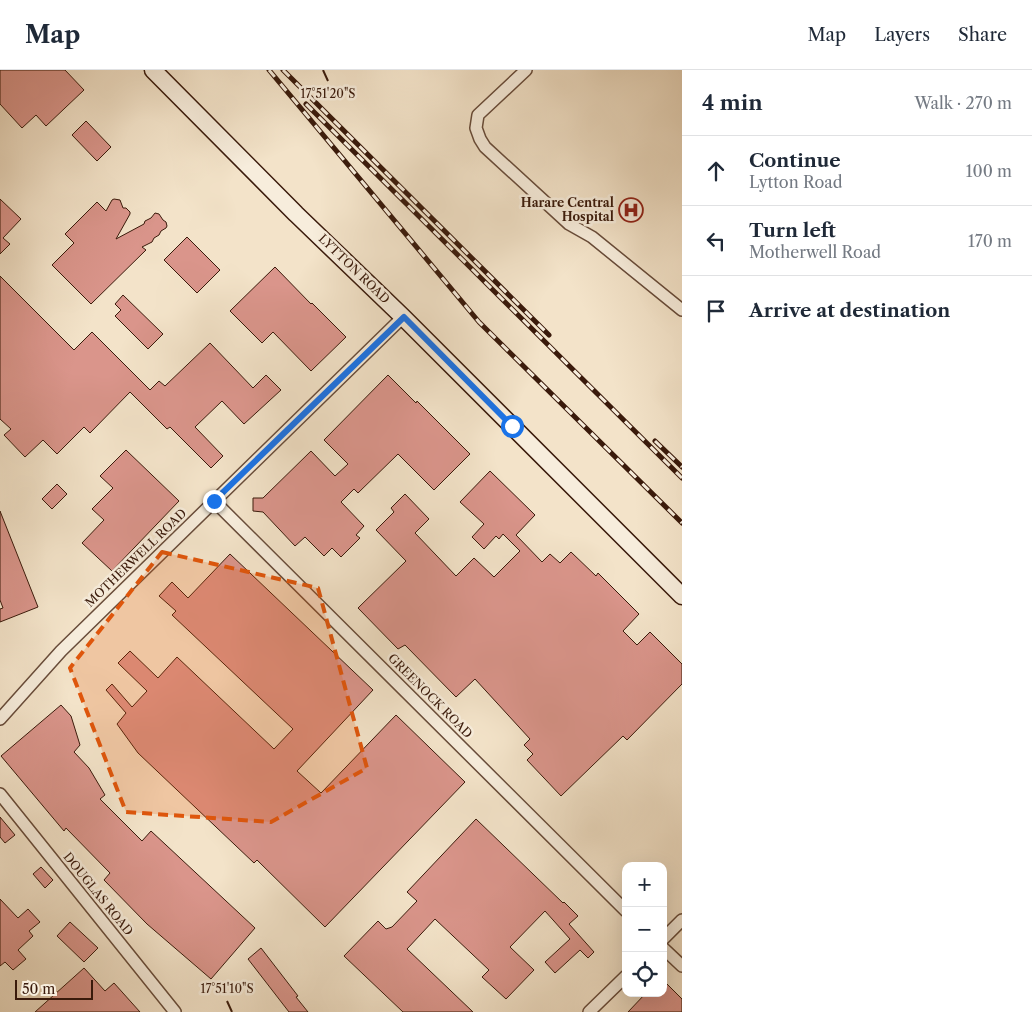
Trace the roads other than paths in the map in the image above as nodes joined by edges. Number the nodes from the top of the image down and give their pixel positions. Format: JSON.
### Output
{"nodes":[{"id":1,"x":153,"y":70,"type":"edge"},
{"id":2,"x":526,"y":70,"type":"edge"},
{"id":3,"x":682,"y":310,"type":"edge"},
{"id":4,"x":404,"y":317,"type":"junction"},
{"id":5,"x":214,"y":501,"type":"junction"},
{"id":6,"x":682,"y":596,"type":"edge"},
{"id":7,"x":0,"y":719,"type":"edge"},
{"id":8,"x":0,"y":794,"type":"edge"},
{"id":9,"x":623,"y":907,"type":"edge"},
{"id":10,"x":682,"y":920,"type":"edge"},
{"id":11,"x":667,"y":935,"type":"edge"},
{"id":12,"x":667,"y":952,"type":"edge"},
{"id":13,"x":682,"y":966,"type":"edge"},
{"id":14,"x":622,"y":980,"type":"edge"},
{"id":15,"x":175,"y":1012,"type":"edge"},
{"id":16,"x":588,"y":1012,"type":"edge"}],
"edges":[{"from":1,"to":4,"type":"main road","name":"LYTTON ROAD"},
{"from":2,"to":3,"type":"street"},
{"from":4,"to":5,"type":"street","name":"MOTHERWELL ROAD"},
{"from":4,"to":6,"type":"main road","name":"LYTTON ROAD"},
{"from":5,"to":7,"type":"street","name":"MOTHERWELL ROAD"},
{"from":5,"to":9,"type":"street","name":"GREENOCK ROAD"},
{"from":8,"to":15,"type":"street","name":"DOUGLAS ROAD"},
{"from":10,"to":11,"type":"street"},
{"from":12,"to":13,"type":"street"},
{"from":14,"to":16,"type":"street"}]}
